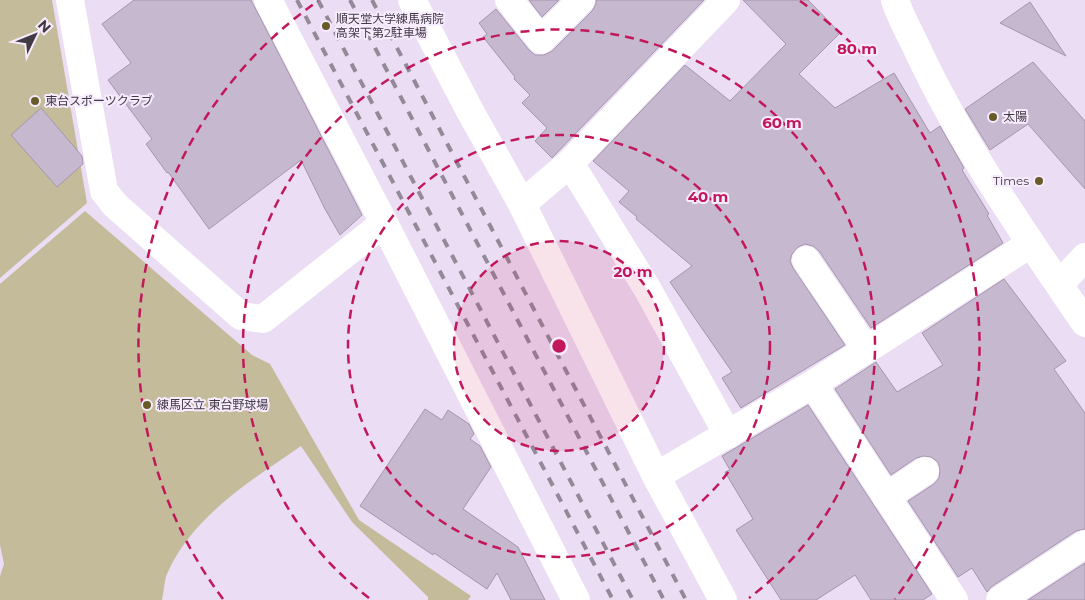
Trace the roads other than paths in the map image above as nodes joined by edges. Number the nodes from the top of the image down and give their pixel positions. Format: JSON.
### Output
{"nodes":[{"id":1,"x":70,"y":0,"type":"edge"},
{"id":2,"x":268,"y":0,"type":"edge"},
{"id":3,"x":412,"y":0,"type":"edge"},
{"id":4,"x":509,"y":0,"type":"edge"},
{"id":5,"x":580,"y":0,"type":"edge"},
{"id":6,"x":726,"y":0,"type":"edge"},
{"id":7,"x":895,"y":0,"type":"edge"},
{"id":8,"x":570,"y":164,"type":"junction"},
{"id":9,"x":522,"y":204,"type":"junction"},
{"id":10,"x":384,"y":223,"type":"junction"},
{"id":11,"x":1030,"y":244,"type":"junction"},
{"id":12,"x":1085,"y":257,"type":"edge"},
{"id":13,"x":806,"y":260,"type":"dead end"},
{"id":14,"x":1059,"y":285,"type":"junction"},
{"id":15,"x":1085,"y":323,"type":"edge"},
{"id":16,"x":866,"y":349,"type":"junction"},
{"id":17,"x":813,"y":384,"type":"junction"},
{"id":18,"x":728,"y":435,"type":"junction"},
{"id":19,"x":925,"y":471,"type":"dead end"},
{"id":20,"x":656,"y":476,"type":"junction"},
{"id":21,"x":886,"y":497,"type":"junction"},
{"id":22,"x":1085,"y":544,"type":"edge"},
{"id":23,"x":1003,"y":599,"type":"edge"},
{"id":24,"x":576,"y":600,"type":"edge"},
{"id":25,"x":723,"y":600,"type":"edge"},
{"id":26,"x":954,"y":600,"type":"edge"}],
"edges":[{"from":1,"to":10,"type":"street"},
{"from":2,"to":10,"type":"street"},
{"from":3,"to":9,"type":"street"},
{"from":4,"to":5,"type":"street"},
{"from":6,"to":8,"type":"street"},
{"from":7,"to":11,"type":"street"},
{"from":8,"to":9,"type":"street"},
{"from":8,"to":18,"type":"street"},
{"from":9,"to":20,"type":"street"},
{"from":10,"to":24,"type":"street"},
{"from":11,"to":14,"type":"street"},
{"from":11,"to":16,"type":"street"},
{"from":12,"to":14,"type":"street"},
{"from":13,"to":16,"type":"street"},
{"from":14,"to":15,"type":"street"},
{"from":16,"to":17,"type":"street"},
{"from":17,"to":18,"type":"street"},
{"from":17,"to":21,"type":"street"},
{"from":18,"to":20,"type":"street"},
{"from":19,"to":21,"type":"street"},
{"from":20,"to":25,"type":"street"},
{"from":21,"to":26,"type":"street"},
{"from":22,"to":23,"type":"street"}]}
